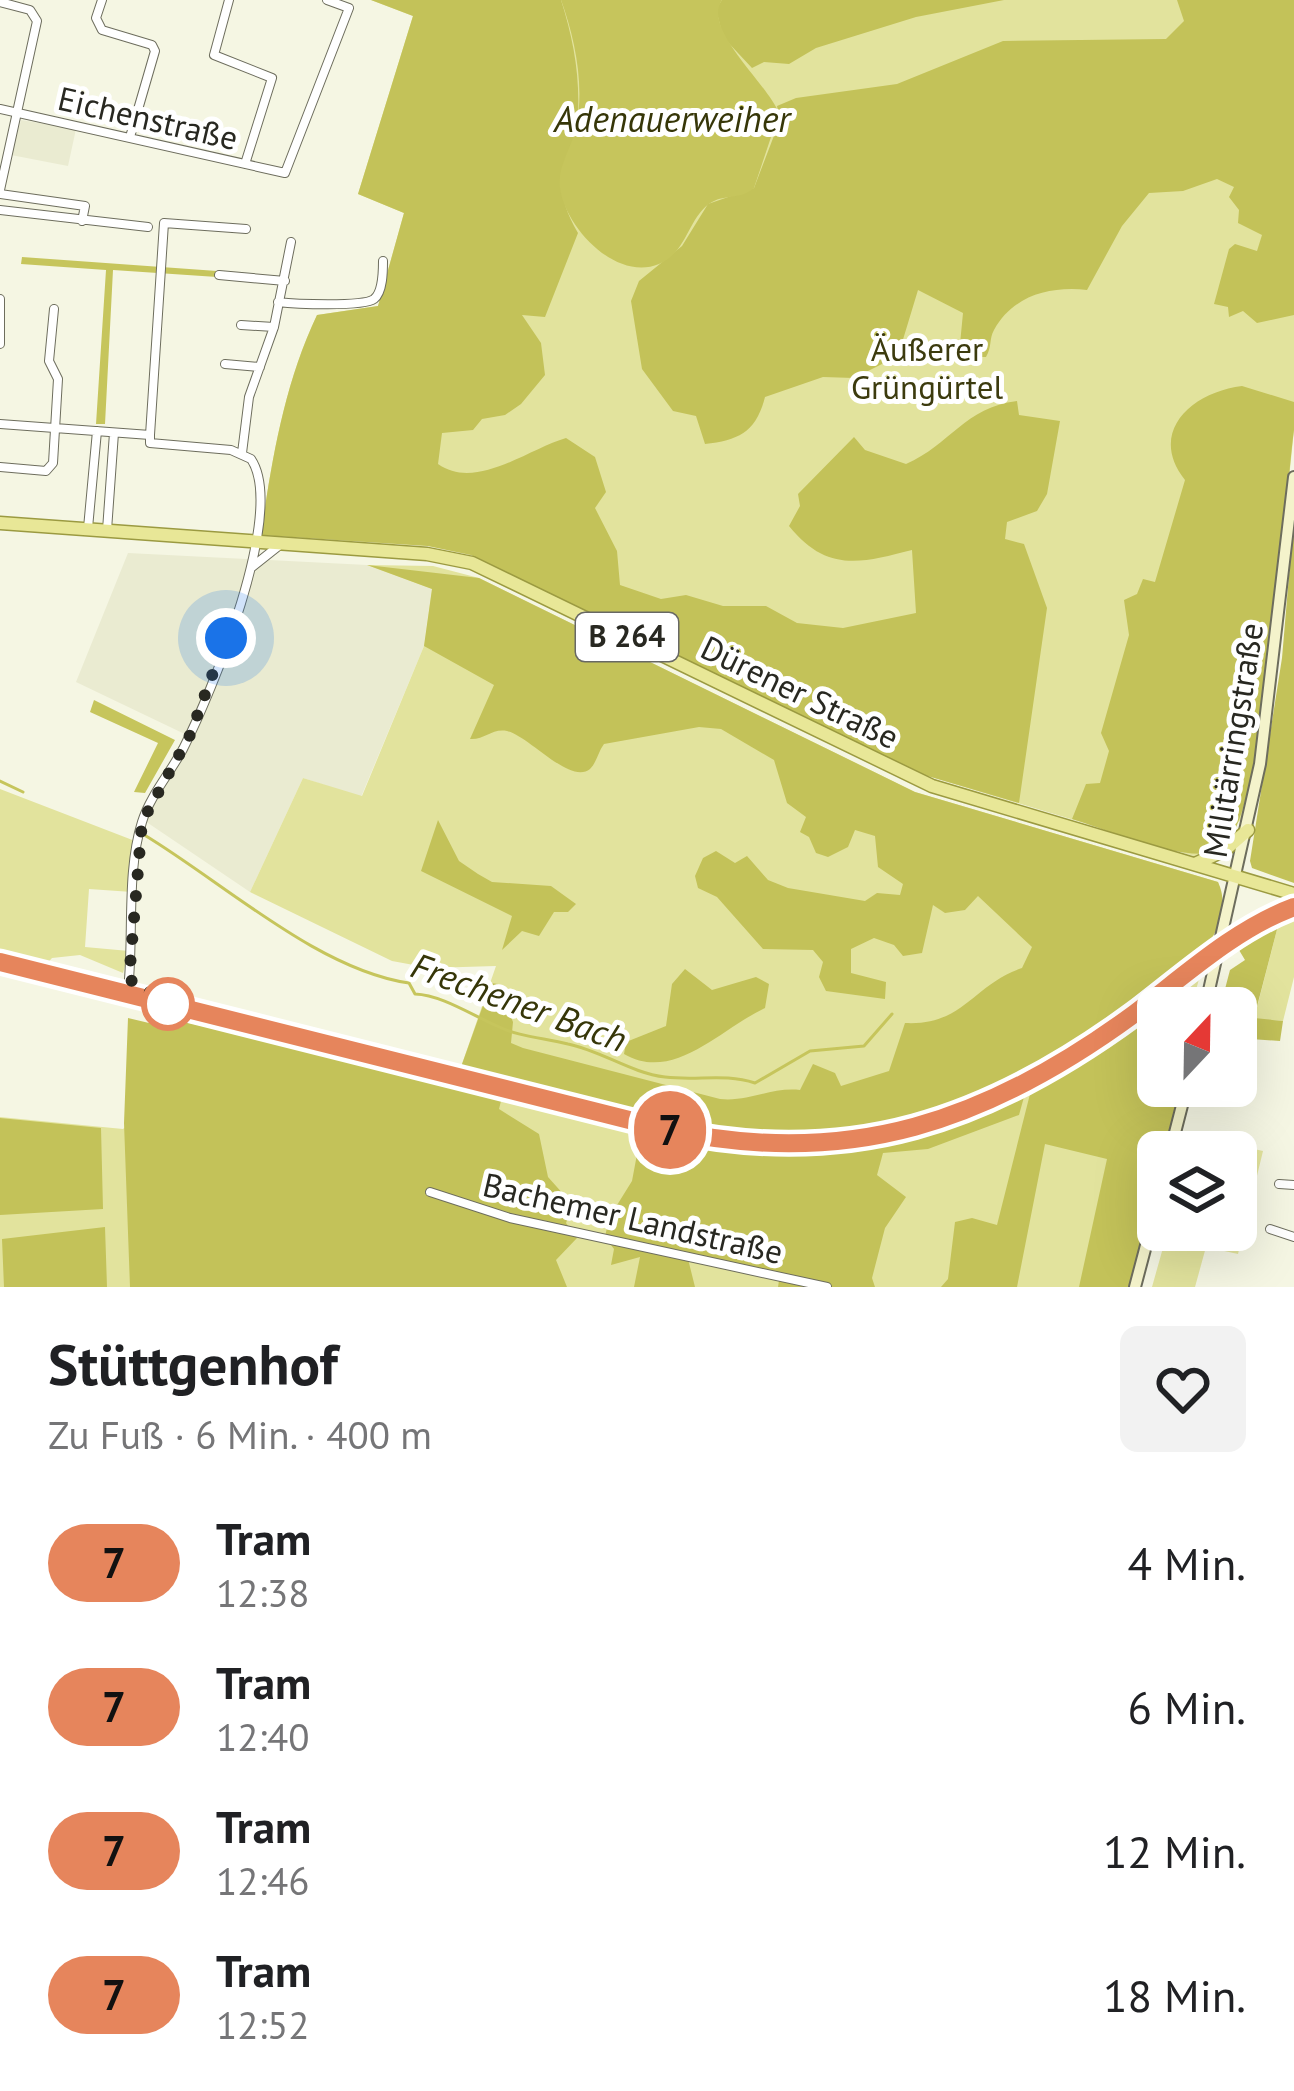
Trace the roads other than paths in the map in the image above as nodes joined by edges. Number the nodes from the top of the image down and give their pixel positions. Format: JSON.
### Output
{"nodes":[{"id":1,"x":102,"y":0,"type":"edge"},
{"id":2,"x":229,"y":0,"type":"edge"},
{"id":3,"x":327,"y":0,"type":"edge"},
{"id":4,"x":0,"y":2,"type":"edge"},
{"id":5,"x":0,"y":109,"type":"edge"},
{"id":6,"x":15,"y":114,"type":"junction"},
{"id":7,"x":130,"y":137,"type":"junction"},
{"id":8,"x":245,"y":164,"type":"junction"},
{"id":9,"x":0,"y":192,"type":"edge"},
{"id":10,"x":0,"y":210,"type":"edge"},
{"id":11,"x":82,"y":220,"type":"junction"},
{"id":12,"x":148,"y":227,"type":"dead end"},
{"id":13,"x":246,"y":229,"type":"dead end"},
{"id":14,"x":291,"y":242,"type":"dead end"},
{"id":15,"x":383,"y":261,"type":"dead end"},
{"id":16,"x":219,"y":275,"type":"dead end"},
{"id":17,"x":284,"y":280,"type":"junction"},
{"id":18,"x":0,"y":299,"type":"edge"},
{"id":19,"x":278,"y":302,"type":"junction"},
{"id":20,"x":54,"y":309,"type":"dead end"},
{"id":21,"x":241,"y":325,"type":"dead end"},
{"id":22,"x":274,"y":327,"type":"junction"},
{"id":23,"x":0,"y":344,"type":"edge"},
{"id":24,"x":225,"y":364,"type":"dead end"},
{"id":25,"x":260,"y":367,"type":"junction"},
{"id":26,"x":0,"y":424,"type":"edge"},
{"id":27,"x":56,"y":428,"type":"junction"},
{"id":28,"x":97,"y":431,"type":"junction"},
{"id":29,"x":114,"y":433,"type":"junction"},
{"id":30,"x":149,"y":435,"type":"junction"},
{"id":31,"x":242,"y":453,"type":"junction"},
{"id":32,"x":0,"y":467,"type":"edge"},
{"id":33,"x":1294,"y":477,"type":"edge"},
{"id":34,"x":92,"y":495,"type":"junction"},
{"id":35,"x":109,"y":498,"type":"junction"},
{"id":36,"x":0,"y":523,"type":"edge"},
{"id":37,"x":88,"y":528,"type":"junction"},
{"id":38,"x":107,"y":530,"type":"junction"},
{"id":39,"x":256,"y":542,"type":"junction"},
{"id":40,"x":281,"y":544,"type":"junction"},
{"id":41,"x":251,"y":568,"type":"junction"},
{"id":42,"x":1248,"y":830,"type":"junction"},
{"id":43,"x":1195,"y":864,"type":"junction"},
{"id":44,"x":1238,"y":878,"type":"junction"},
{"id":45,"x":1294,"y":894,"type":"edge"},
{"id":46,"x":129,"y":979,"type":"dead end"},
{"id":47,"x":1209,"y":987,"type":"edge"},
{"id":48,"x":1279,"y":1184,"type":"dead end"},
{"id":49,"x":1294,"y":1184,"type":"edge"},
{"id":50,"x":430,"y":1192,"type":"dead end"},
{"id":51,"x":1270,"y":1229,"type":"dead end"},
{"id":52,"x":1294,"y":1237,"type":"edge"},
{"id":53,"x":1144,"y":1251,"type":"edge"},
{"id":54,"x":827,"y":1287,"type":"edge"},
{"id":55,"x":1135,"y":1287,"type":"edge"}],
"edges":[{"from":1,"to":7,"type":"street"},
{"from":2,"to":8,"type":"street"},
{"from":3,"to":8,"type":"street","name":"Eichenstraße"},
{"from":4,"to":6,"type":"street"},
{"from":5,"to":6,"type":"street","name":"Eichenstraße"},
{"from":6,"to":7,"type":"street","name":"Eichenstraße"},
{"from":6,"to":9,"type":"street"},
{"from":7,"to":8,"type":"street","name":"Eichenstraße"},
{"from":9,"to":11,"type":"street"},
{"from":10,"to":11,"type":"street"},
{"from":11,"to":12,"type":"street"},
{"from":13,"to":30,"type":"street"},
{"from":14,"to":17,"type":"street"},
{"from":15,"to":19,"type":"street"},
{"from":16,"to":17,"type":"street"},
{"from":17,"to":19,"type":"street"},
{"from":18,"to":23,"type":"street"},
{"from":19,"to":22,"type":"street"},
{"from":20,"to":27,"type":"street"},
{"from":21,"to":22,"type":"street"},
{"from":22,"to":25,"type":"street"},
{"from":24,"to":25,"type":"street"},
{"from":25,"to":31,"type":"street"},
{"from":26,"to":27,"type":"street"},
{"from":27,"to":28,"type":"street"},
{"from":27,"to":32,"type":"street"},
{"from":28,"to":29,"type":"street"},
{"from":28,"to":34,"type":"street"},
{"from":29,"to":30,"type":"street"},
{"from":29,"to":35,"type":"street"},
{"from":30,"to":31,"type":"street"},
{"from":31,"to":39,"type":"street"},
{"from":33,"to":42,"type":"main road","name":"Militärringstraße"},
{"from":34,"to":35,"type":"street"},
{"from":34,"to":37,"type":"street"},
{"from":35,"to":38,"type":"street"},
{"from":36,"to":37,"type":"main road","name":"Dürener Straße","number":"B 264"},
{"from":37,"to":38,"type":"main road","name":"Dürener Straße","number":"B 264"},
{"from":38,"to":39,"type":"main road","name":"Dürener Straße","number":"B 264"},
{"from":39,"to":40,"type":"main road","name":"Dürener Straße","number":"B 264"},
{"from":39,"to":41,"type":"street"},
{"from":40,"to":41,"type":"street"},
{"from":40,"to":43,"type":"main road","name":"Dürener Straße","number":"B 264"},
{"from":41,"to":46,"type":"street"},
{"from":42,"to":43,"type":"main road"},
{"from":42,"to":44,"type":"main road","name":"Militärringstraße"},
{"from":43,"to":44,"type":"main road","name":"Dürener Straße","number":"B 264"},
{"from":44,"to":45,"type":"main road","name":"Dürener Straße","number":"B 264"},
{"from":44,"to":47,"type":"main road","name":"Militärringstraße"},
{"from":48,"to":49,"type":"street"},
{"from":50,"to":54,"type":"street","name":"Bachemer Landstraße"},
{"from":51,"to":52,"type":"street"},
{"from":53,"to":55,"type":"main road"}]}
